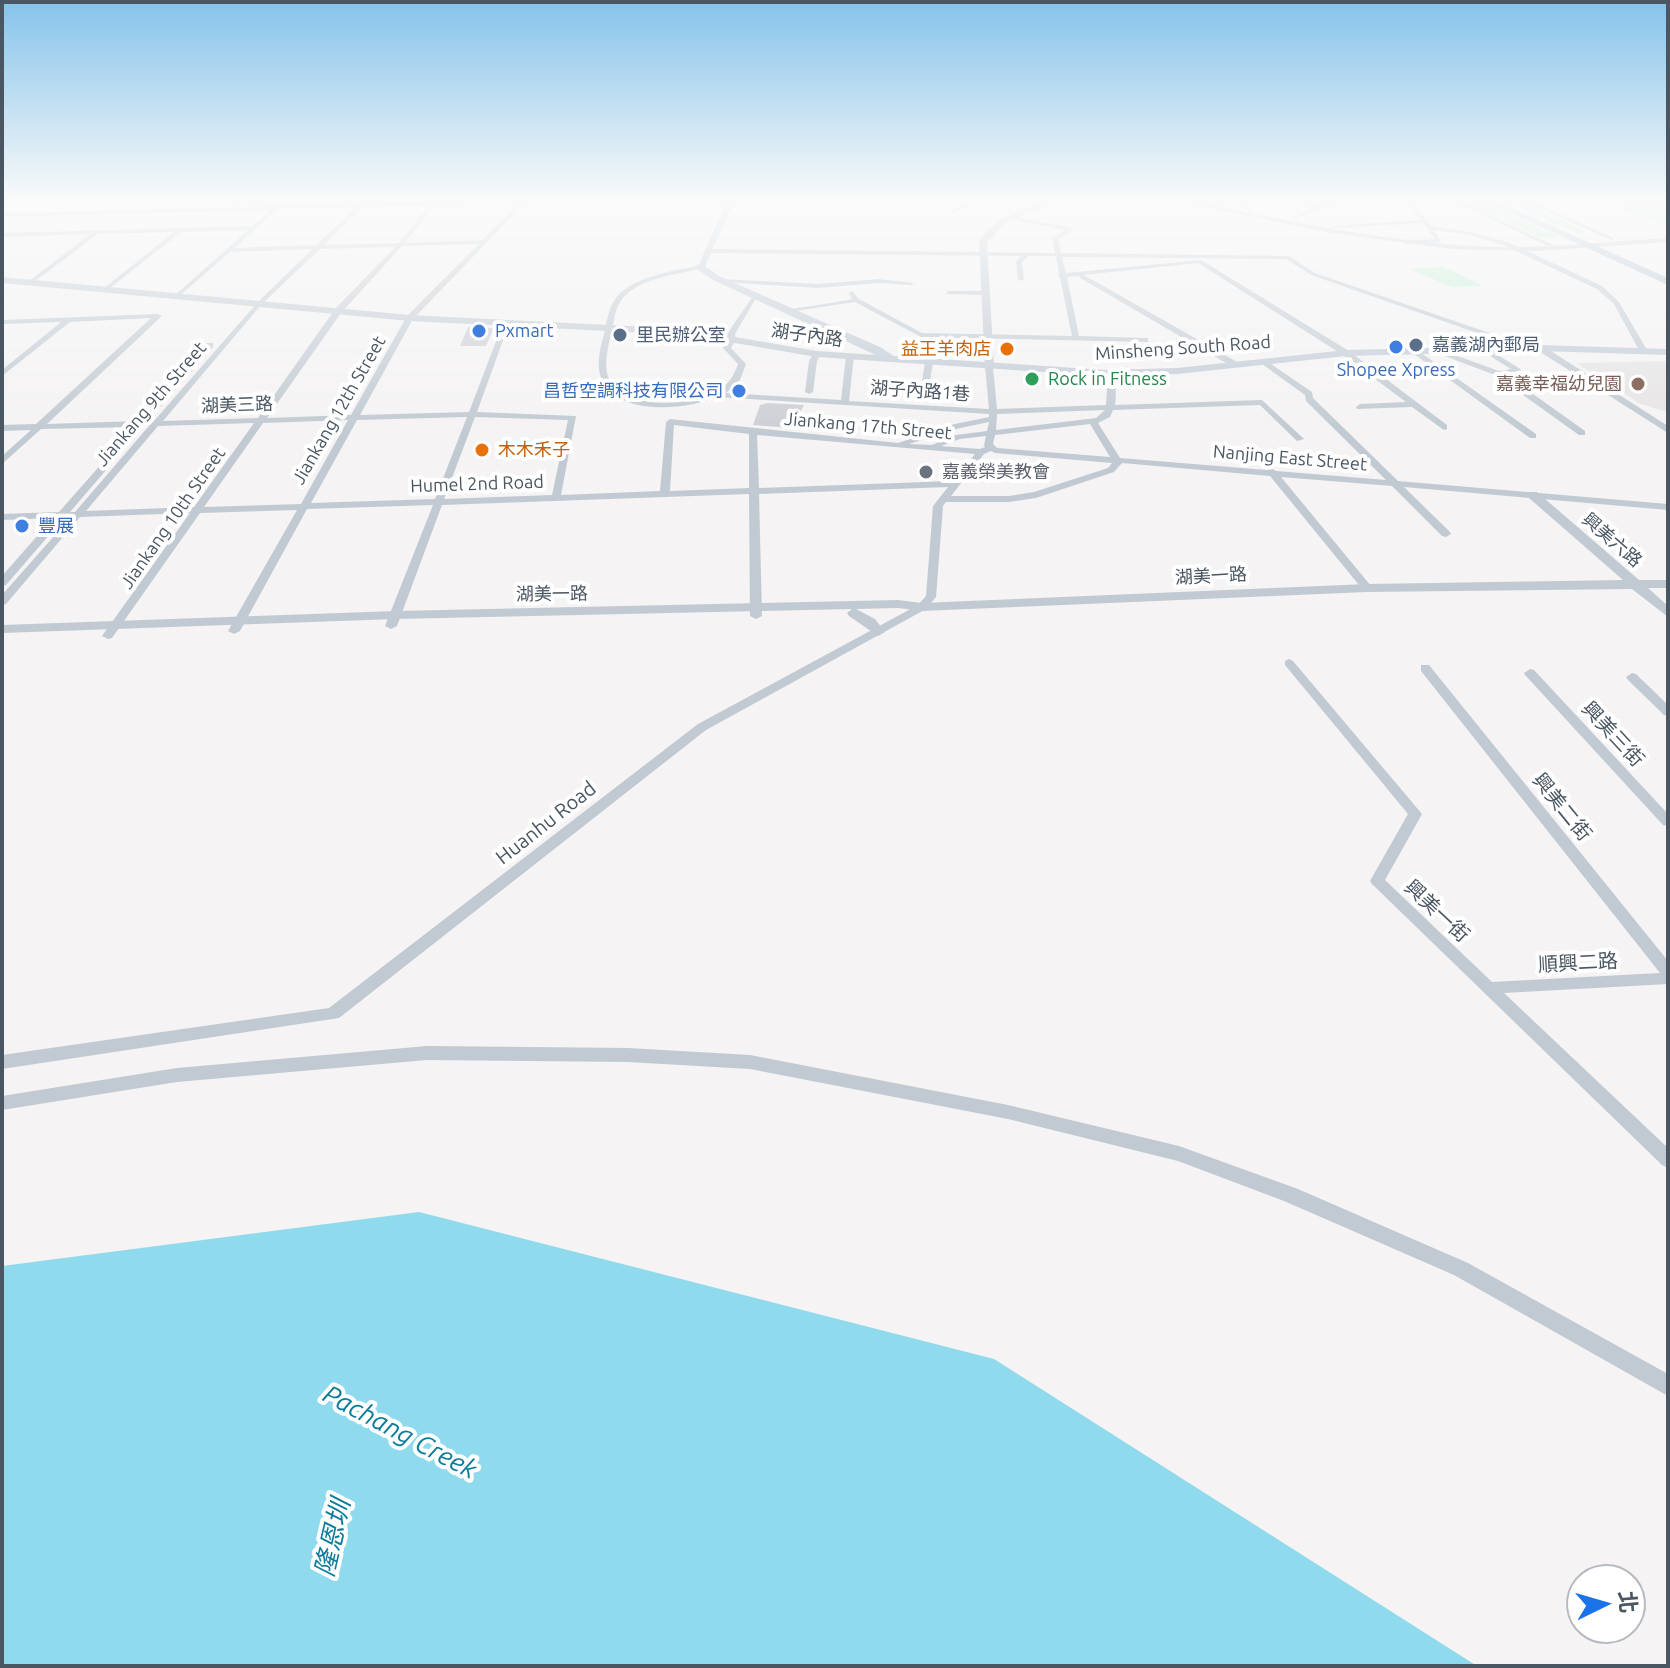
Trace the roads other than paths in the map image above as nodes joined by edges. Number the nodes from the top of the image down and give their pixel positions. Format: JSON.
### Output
{"nodes":[{"id":1,"x":37,"y":278,"type":"edge"},
{"id":2,"x":120,"y":278,"type":"edge"},
{"id":3,"x":197,"y":278,"type":"edge"},
{"id":4,"x":274,"y":278,"type":"edge"},
{"id":5,"x":285,"y":278,"type":"edge"},
{"id":6,"x":369,"y":278,"type":"edge"},
{"id":7,"x":449,"y":278,"type":"edge"},
{"id":8,"x":664,"y":278,"type":"edge"},
{"id":9,"x":718,"y":278,"type":"edge"},
{"id":10,"x":985,"y":278,"type":"edge"},
{"id":11,"x":1061,"y":278,"type":"edge"},
{"id":12,"x":1085,"y":278,"type":"edge"},
{"id":13,"x":1226,"y":278,"type":"edge"},
{"id":14,"x":1324,"y":278,"type":"edge"},
{"id":15,"x":1581,"y":278,"type":"edge"},
{"id":16,"x":2,"y":280,"type":"edge"},
{"id":17,"x":723,"y":281,"type":"junction"},
{"id":18,"x":30,"y":283,"type":"junction"},
{"id":19,"x":911,"y":283,"type":"dead end"},
{"id":20,"x":849,"y":285,"type":"junction"},
{"id":21,"x":105,"y":290,"type":"junction"},
{"id":22,"x":948,"y":293,"type":"dead end"},
{"id":23,"x":986,"y":293,"type":"junction"},
{"id":24,"x":755,"y":295,"type":"junction"},
{"id":25,"x":177,"y":296,"type":"junction"},
{"id":26,"x":856,"y":300,"type":"junction"},
{"id":27,"x":248,"y":303,"type":"junction"},
{"id":28,"x":259,"y":304,"type":"junction"},
{"id":29,"x":789,"y":310,"type":"junction"},
{"id":30,"x":338,"y":311,"type":"junction"},
{"id":31,"x":410,"y":318,"type":"junction"},
{"id":32,"x":67,"y":320,"type":"junction"},
{"id":33,"x":2,"y":322,"type":"edge"},
{"id":34,"x":507,"y":323,"type":"junction"},
{"id":35,"x":610,"y":328,"type":"junction"},
{"id":36,"x":989,"y":336,"type":"junction"},
{"id":37,"x":1076,"y":338,"type":"junction"},
{"id":38,"x":732,"y":339,"type":"junction"},
{"id":39,"x":1145,"y":340,"type":"dead end"},
{"id":40,"x":1534,"y":348,"type":"junction"},
{"id":41,"x":1643,"y":350,"type":"junction"},
{"id":42,"x":1488,"y":351,"type":"junction"},
{"id":43,"x":1417,"y":352,"type":"junction"},
{"id":44,"x":1438,"y":352,"type":"junction"},
{"id":45,"x":1668,"y":352,"type":"edge"},
{"id":46,"x":1346,"y":353,"type":"junction"},
{"id":47,"x":817,"y":354,"type":"junction"},
{"id":48,"x":850,"y":356,"type":"junction"},
{"id":49,"x":891,"y":359,"type":"junction"},
{"id":50,"x":929,"y":362,"type":"junction"},
{"id":51,"x":1265,"y":362,"type":"junction"},
{"id":52,"x":1236,"y":365,"type":"junction"},
{"id":53,"x":989,"y":367,"type":"junction"},
{"id":54,"x":1140,"y":372,"type":"junction"},
{"id":55,"x":1106,"y":373,"type":"junction"},
{"id":56,"x":1498,"y":373,"type":"junction"},
{"id":57,"x":2,"y":374,"type":"edge"},
{"id":58,"x":926,"y":381,"type":"dead end"},
{"id":59,"x":1151,"y":385,"type":"dead end"},
{"id":60,"x":809,"y":392,"type":"dead end"},
{"id":61,"x":718,"y":395,"type":"junction"},
{"id":62,"x":845,"y":401,"type":"junction"},
{"id":63,"x":1413,"y":404,"type":"junction"},
{"id":64,"x":670,"y":406,"type":"junction"},
{"id":65,"x":1360,"y":407,"type":"dead end"},
{"id":66,"x":1110,"y":409,"type":"junction"},
{"id":67,"x":473,"y":414,"type":"junction"},
{"id":68,"x":993,"y":416,"type":"junction"},
{"id":69,"x":352,"y":417,"type":"junction"},
{"id":70,"x":262,"y":420,"type":"junction"},
{"id":71,"x":1093,"y":421,"type":"junction"},
{"id":72,"x":670,"y":422,"type":"junction"},
{"id":73,"x":140,"y":424,"type":"junction"},
{"id":74,"x":155,"y":424,"type":"junction"},
{"id":75,"x":38,"y":427,"type":"junction"},
{"id":76,"x":1444,"y":427,"type":"dead end"},
{"id":77,"x":2,"y":428,"type":"edge"},
{"id":78,"x":1668,"y":430,"type":"edge"},
{"id":79,"x":753,"y":431,"type":"junction"},
{"id":80,"x":1582,"y":433,"type":"dead end"},
{"id":81,"x":1533,"y":436,"type":"dead end"},
{"id":82,"x":1300,"y":439,"type":"dead end"},
{"id":83,"x":988,"y":444,"type":"junction"},
{"id":84,"x":894,"y":446,"type":"junction"},
{"id":85,"x":931,"y":448,"type":"junction"},
{"id":86,"x":2,"y":461,"type":"edge"},
{"id":87,"x":1118,"y":462,"type":"junction"},
{"id":88,"x":1271,"y":471,"type":"junction"},
{"id":89,"x":953,"y":484,"type":"junction"},
{"id":90,"x":1395,"y":484,"type":"junction"},
{"id":91,"x":754,"y":491,"type":"junction"},
{"id":92,"x":665,"y":494,"type":"junction"},
{"id":93,"x":1533,"y":495,"type":"junction"},
{"id":94,"x":556,"y":498,"type":"junction"},
{"id":95,"x":943,"y":499,"type":"junction"},
{"id":96,"x":439,"y":502,"type":"junction"},
{"id":97,"x":302,"y":507,"type":"junction"},
{"id":98,"x":1668,"y":507,"type":"edge"},
{"id":99,"x":196,"y":510,"type":"junction"},
{"id":100,"x":60,"y":515,"type":"junction"},
{"id":101,"x":75,"y":515,"type":"junction"},
{"id":102,"x":2,"y":517,"type":"edge"},
{"id":103,"x":1446,"y":534,"type":"dead end"},
{"id":104,"x":2,"y":583,"type":"edge"},
{"id":105,"x":1668,"y":584,"type":"edge"},
{"id":106,"x":1636,"y":585,"type":"junction"},
{"id":107,"x":1367,"y":588,"type":"junction"},
{"id":108,"x":2,"y":602,"type":"edge"},
{"id":109,"x":922,"y":607,"type":"junction"},
{"id":110,"x":899,"y":608,"type":"junction"},
{"id":111,"x":756,"y":612,"type":"junction"},
{"id":112,"x":854,"y":613,"type":"junction"},
{"id":113,"x":1668,"y":613,"type":"edge"},
{"id":114,"x":393,"y":620,"type":"junction"},
{"id":115,"x":237,"y":626,"type":"junction"},
{"id":116,"x":2,"y":629,"type":"edge"},
{"id":117,"x":112,"y":631,"type":"junction"},
{"id":118,"x":878,"y":632,"type":"junction"},
{"id":119,"x":2,"y":640,"type":"edge"},
{"id":120,"x":1289,"y":663,"type":"dead end"},
{"id":121,"x":1425,"y":668,"type":"dead end"},
{"id":122,"x":1530,"y":673,"type":"dead end"},
{"id":123,"x":1632,"y":677,"type":"dead end"},
{"id":124,"x":1668,"y":712,"type":"edge"},
{"id":125,"x":1668,"y":822,"type":"edge"},
{"id":126,"x":1668,"y":975,"type":"edge"},
{"id":127,"x":1490,"y":988,"type":"junction"},
{"id":128,"x":2,"y":1062,"type":"edge"},
{"id":129,"x":2,"y":1103,"type":"edge"},
{"id":130,"x":1668,"y":1160,"type":"edge"},
{"id":131,"x":1668,"y":1386,"type":"edge"}],
"edges":[{"from":1,"to":18,"type":"street"},
{"from":2,"to":21,"type":"street"},
{"from":3,"to":25,"type":"street"},
{"from":4,"to":27,"type":"street","name":"Jiankang 9th Street"},
{"from":5,"to":28,"type":"street","name":"Jiankang 9th Street"},
{"from":6,"to":30,"type":"street","name":"Jiankang 10th Street"},
{"from":7,"to":31,"type":"street","name":"Jiankang 12th Street"},
{"from":8,"to":35,"type":"street"},
{"from":9,"to":17,"type":"main road","name":"Minsheng South Road"},
{"from":10,"to":23,"type":"street"},
{"from":11,"to":37,"type":"street"},
{"from":12,"to":52,"type":"street"},
{"from":13,"to":46,"type":"street"},
{"from":14,"to":40,"type":"street"},
{"from":15,"to":41,"type":"street"},
{"from":16,"to":18,"type":"street","name":"湖子內路"},
{"from":17,"to":20,"type":"street"},
{"from":17,"to":24,"type":"main road","name":"Minsheng South Road"},
{"from":18,"to":21,"type":"street","name":"湖子內路"},
{"from":19,"to":20,"type":"street"},
{"from":20,"to":26,"type":"street"},
{"from":21,"to":25,"type":"street","name":"湖子內路"},
{"from":22,"to":23,"type":"street"},
{"from":23,"to":36,"type":"street"},
{"from":24,"to":29,"type":"main road","name":"Minsheng South Road"},
{"from":24,"to":38,"type":"street"},
{"from":25,"to":27,"type":"street","name":"湖子內路"},
{"from":26,"to":29,"type":"street"},
{"from":26,"to":36,"type":"street"},
{"from":27,"to":28,"type":"street","name":"湖子內路"},
{"from":27,"to":73,"type":"street","name":"Jiankang 9th Street"},
{"from":28,"to":30,"type":"street","name":"湖子內路"},
{"from":28,"to":74,"type":"street","name":"Jiankang 9th Street"},
{"from":29,"to":49,"type":"main road","name":"Minsheng South Road"},
{"from":30,"to":31,"type":"street","name":"湖子內路"},
{"from":30,"to":70,"type":"street","name":"Jiankang 10th Street"},
{"from":31,"to":34,"type":"street","name":"湖子內路"},
{"from":31,"to":69,"type":"street","name":"Jiankang 12th Street"},
{"from":32,"to":33,"type":"street"},
{"from":32,"to":57,"type":"street"},
{"from":32,"to":75,"type":"street"},
{"from":34,"to":35,"type":"street","name":"湖子內路"},
{"from":34,"to":67,"type":"street"},
{"from":35,"to":38,"type":"street","name":"湖子內路"},
{"from":35,"to":64,"type":"street"},
{"from":36,"to":37,"type":"street"},
{"from":36,"to":53,"type":"street"},
{"from":37,"to":39,"type":"street"},
{"from":38,"to":47,"type":"street","name":"湖子內路"},
{"from":38,"to":61,"type":"street"},
{"from":40,"to":41,"type":"main road","name":"Minsheng South Road"},
{"from":40,"to":42,"type":"main road","name":"Minsheng South Road"},
{"from":40,"to":78,"type":"street"},
{"from":41,"to":45,"type":"main road","name":"Minsheng South Road"},
{"from":42,"to":44,"type":"main road","name":"Minsheng South Road"},
{"from":42,"to":56,"type":"street"},
{"from":43,"to":44,"type":"main road","name":"Minsheng South Road"},
{"from":43,"to":46,"type":"main road","name":"Minsheng South Road"},
{"from":43,"to":81,"type":"street"},
{"from":44,"to":56,"type":"street"},
{"from":46,"to":51,"type":"main road","name":"Minsheng South Road"},
{"from":46,"to":63,"type":"street"},
{"from":47,"to":48,"type":"street","name":"湖子內路"},
{"from":47,"to":60,"type":"street"},
{"from":48,"to":49,"type":"street","name":"湖子內路"},
{"from":48,"to":62,"type":"street","name":"湖子內路1巷"},
{"from":49,"to":50,"type":"main road","name":"Minsheng South Road"},
{"from":50,"to":53,"type":"main road","name":"Minsheng South Road"},
{"from":50,"to":58,"type":"street"},
{"from":51,"to":52,"type":"main road","name":"Minsheng South Road"},
{"from":51,"to":90,"type":"street"},
{"from":52,"to":54,"type":"main road","name":"Minsheng South Road"},
{"from":53,"to":55,"type":"main road","name":"Minsheng South Road"},
{"from":53,"to":68,"type":"street"},
{"from":54,"to":55,"type":"main road","name":"Minsheng South Road"},
{"from":54,"to":59,"type":"street"},
{"from":55,"to":66,"type":"street"},
{"from":56,"to":80,"type":"street"},
{"from":61,"to":62,"type":"street","name":"湖子內路1巷"},
{"from":61,"to":64,"type":"street","name":"湖子內路1巷"},
{"from":62,"to":68,"type":"street","name":"湖子內路1巷"},
{"from":63,"to":65,"type":"street"},
{"from":63,"to":76,"type":"street"},
{"from":64,"to":72,"type":"street"},
{"from":66,"to":68,"type":"street"},
{"from":66,"to":71,"type":"street"},
{"from":66,"to":82,"type":"street"},
{"from":67,"to":69,"type":"street","name":"湖美三路"},
{"from":67,"to":94,"type":"street","name":"湖美三路"},
{"from":67,"to":96,"type":"street"},
{"from":68,"to":83,"type":"street"},
{"from":68,"to":84,"type":"street"},
{"from":69,"to":70,"type":"street","name":"湖美三路"},
{"from":69,"to":97,"type":"street","name":"Jiankang 12th Street"},
{"from":70,"to":74,"type":"street","name":"湖美三路"},
{"from":70,"to":99,"type":"street","name":"Jiankang 10th Street"},
{"from":71,"to":83,"type":"street"},
{"from":71,"to":87,"type":"street"},
{"from":72,"to":79,"type":"street","name":"Jiankang 17th Street"},
{"from":72,"to":92,"type":"street"},
{"from":73,"to":74,"type":"street","name":"湖美三路"},
{"from":73,"to":75,"type":"street","name":"湖美三路"},
{"from":73,"to":100,"type":"street","name":"Jiankang 9th Street"},
{"from":74,"to":101,"type":"street","name":"Jiankang 9th Street"},
{"from":75,"to":77,"type":"street","name":"湖美三路"},
{"from":75,"to":86,"type":"street"},
{"from":79,"to":84,"type":"street","name":"Jiankang 17th Street"},
{"from":79,"to":91,"type":"street"},
{"from":83,"to":85,"type":"street","name":"Jiankang 17th Street"},
{"from":83,"to":85,"type":"street"},
{"from":83,"to":87,"type":"street","name":"Nanjing East Street"},
{"from":83,"to":89,"type":"street"},
{"from":84,"to":85,"type":"street","name":"Jiankang 17th Street"},
{"from":87,"to":88,"type":"street","name":"Nanjing East Street"},
{"from":87,"to":95,"type":"street"},
{"from":88,"to":90,"type":"street","name":"Nanjing East Street"},
{"from":88,"to":107,"type":"street"},
{"from":89,"to":91,"type":"street","name":"Humel 2nd Road"},
{"from":89,"to":95,"type":"street"},
{"from":90,"to":93,"type":"street","name":"Nanjing East Street"},
{"from":90,"to":103,"type":"street"},
{"from":91,"to":92,"type":"street","name":"Humel 2nd Road"},
{"from":91,"to":111,"type":"street"},
{"from":92,"to":94,"type":"street","name":"Humel 2nd Road"},
{"from":93,"to":98,"type":"street","name":"Nanjing East Street"},
{"from":93,"to":106,"type":"street","name":"興美六路"},
{"from":94,"to":96,"type":"street","name":"Humel 2nd Road"},
{"from":95,"to":109,"type":"street"},
{"from":96,"to":97,"type":"street","name":"Humel 2nd Road"},
{"from":96,"to":114,"type":"street"},
{"from":97,"to":99,"type":"street","name":"Humel 2nd Road"},
{"from":97,"to":115,"type":"street","name":"Jiankang 12th Street"},
{"from":99,"to":101,"type":"street","name":"Humel 2nd Road"},
{"from":99,"to":117,"type":"street","name":"Jiankang 10th Street"},
{"from":100,"to":101,"type":"street","name":"Humel 2nd Road"},
{"from":100,"to":102,"type":"street","name":"Humel 2nd Road"},
{"from":100,"to":104,"type":"street","name":"Jiankang 9th Street"},
{"from":101,"to":108,"type":"street","name":"Jiankang 9th Street"},
{"from":105,"to":106,"type":"street","name":"湖美一路"},
{"from":106,"to":107,"type":"street","name":"湖美一路"},
{"from":106,"to":113,"type":"street","name":"興美六路"},
{"from":107,"to":109,"type":"street","name":"湖美一路"},
{"from":109,"to":110,"type":"street","name":"湖美一路"},
{"from":109,"to":118,"type":"street","name":"Huanhu Road"},
{"from":110,"to":111,"type":"street"},
{"from":110,"to":112,"type":"street"},
{"from":111,"to":112,"type":"street"},
{"from":111,"to":114,"type":"street"},
{"from":112,"to":118,"type":"street"},
{"from":114,"to":115,"type":"street"},
{"from":115,"to":117,"type":"street"},
{"from":116,"to":117,"type":"street"},
{"from":117,"to":119,"type":"street"},
{"from":118,"to":128,"type":"street","name":"Huanhu Road"},
{"from":120,"to":127,"type":"street","name":"興美一街"},
{"from":121,"to":126,"type":"street","name":"興美二街"},
{"from":122,"to":125,"type":"street","name":"興美三街"},
{"from":123,"to":124,"type":"street"},
{"from":126,"to":127,"type":"street","name":"順興二路"},
{"from":127,"to":130,"type":"street","name":"興美一街"},
{"from":129,"to":131,"type":"street"}]}
